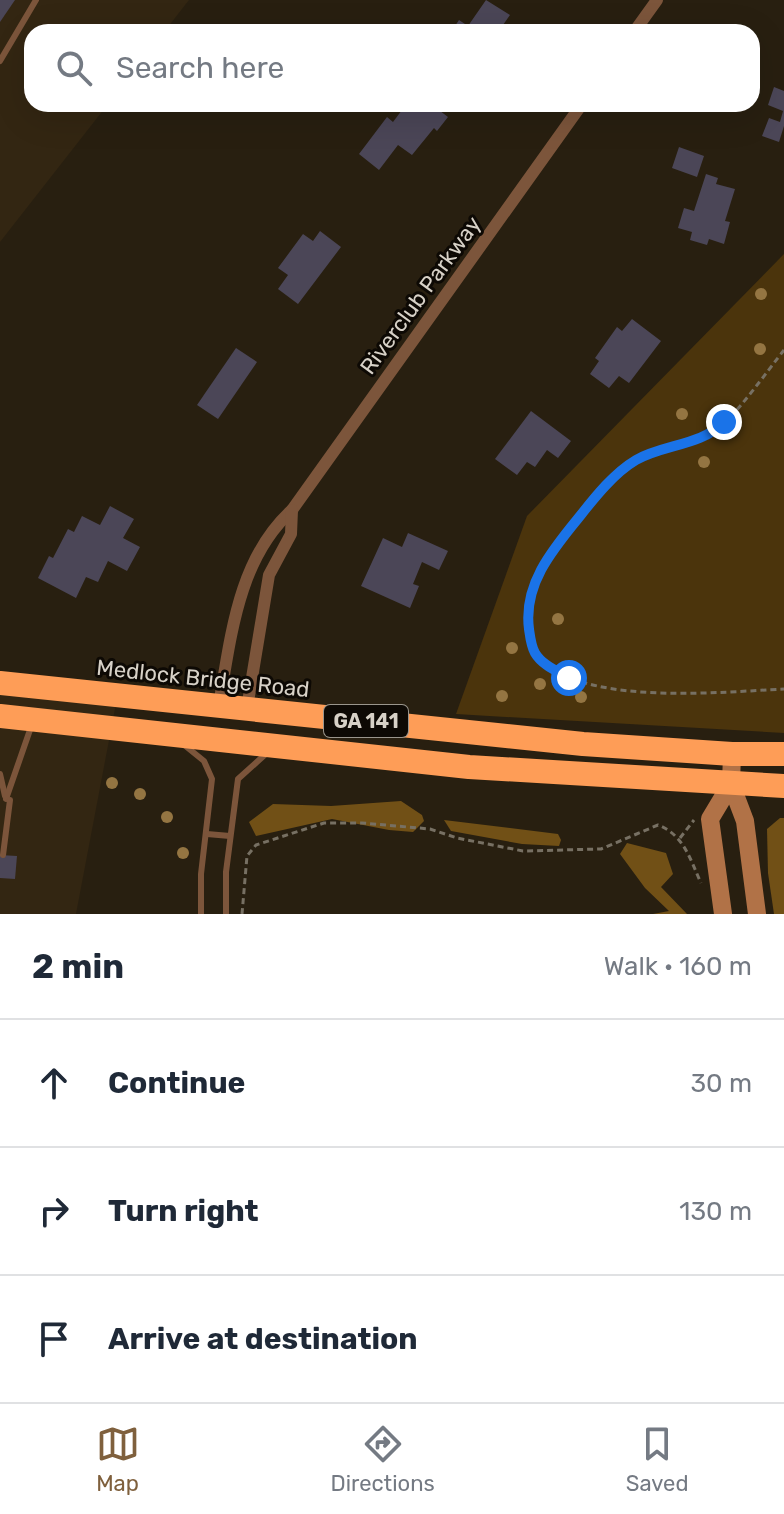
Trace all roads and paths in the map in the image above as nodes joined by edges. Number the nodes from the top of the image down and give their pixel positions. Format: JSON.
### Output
{"nodes":[{"id":1,"x":36,"y":0,"type":"edge"},
{"id":2,"x":657,"y":0,"type":"edge"},
{"id":3,"x":640,"y":24,"type":"edge"},
{"id":4,"x":0,"y":61,"type":"edge"},
{"id":5,"x":576,"y":112,"type":"edge"},
{"id":6,"x":784,"y":350,"type":"edge"},
{"id":7,"x":292,"y":510,"type":"junction"},
{"id":8,"x":0,"y":683,"type":"edge"},
{"id":9,"x":784,"y":689,"type":"edge"},
{"id":10,"x":219,"y":705,"type":"junction"},
{"id":11,"x":247,"y":708,"type":"junction"},
{"id":12,"x":0,"y":716,"type":"edge"},
{"id":13,"x":34,"y":720,"type":"junction"},
{"id":14,"x":171,"y":734,"type":"junction"},
{"id":15,"x":275,"y":746,"type":"junction"},
{"id":16,"x":732,"y":754,"type":"junction"},
{"id":17,"x":784,"y":754,"type":"edge"},
{"id":18,"x":0,"y":774,"type":"edge"},
{"id":19,"x":731,"y":784,"type":"junction"},
{"id":20,"x":784,"y":786,"type":"edge"},
{"id":21,"x":10,"y":800,"type":"dead end"},
{"id":22,"x":207,"y":834,"type":"junction"},
{"id":23,"x":230,"y":836,"type":"junction"},
{"id":24,"x":3,"y":855,"type":"dead end"},
{"id":25,"x":703,"y":889,"type":"dead end"},
{"id":26,"x":201,"y":914,"type":"edge"},
{"id":27,"x":226,"y":914,"type":"edge"},
{"id":28,"x":242,"y":914,"type":"edge"},
{"id":29,"x":723,"y":914,"type":"edge"},
{"id":30,"x":757,"y":914,"type":"edge"}],
"edges":[{"from":1,"to":4,"type":"lane"},
{"from":2,"to":3,"type":"street"},
{"from":5,"to":7,"type":"street","name":"Riverclub Parkway"},
{"from":6,"to":9,"type":"path"},
{"from":7,"to":10,"type":"street","name":"Riverclub Parkway"},
{"from":7,"to":11,"type":"street","name":"Riverclub Parkway"},
{"from":8,"to":10,"type":"highway","name":"Medlock Bridge Road","number":"GA 141"},
{"from":10,"to":11,"type":"highway","name":"Medlock Bridge Road","number":"GA 141"},
{"from":11,"to":16,"type":"highway","name":"Medlock Bridge Road","number":"GA 141"},
{"from":12,"to":13,"type":"highway","number":"GA 141"},
{"from":13,"to":14,"type":"highway","number":"GA 141"},
{"from":13,"to":18,"type":"lane"},
{"from":14,"to":15,"type":"highway","number":"GA 141"},
{"from":14,"to":22,"type":"lane"},
{"from":15,"to":19,"type":"highway","number":"GA 141"},
{"from":15,"to":23,"type":"lane"},
{"from":16,"to":17,"type":"highway","name":"Medlock Bridge Road","number":"GA 141"},
{"from":16,"to":19,"type":"main road"},
{"from":19,"to":20,"type":"highway","number":"GA 141"},
{"from":19,"to":29,"type":"main road"},
{"from":19,"to":30,"type":"main road"},
{"from":21,"to":24,"type":"lane"},
{"from":22,"to":23,"type":"lane"},
{"from":22,"to":26,"type":"lane"},
{"from":23,"to":27,"type":"lane"},
{"from":25,"to":28,"type":"path"}]}
